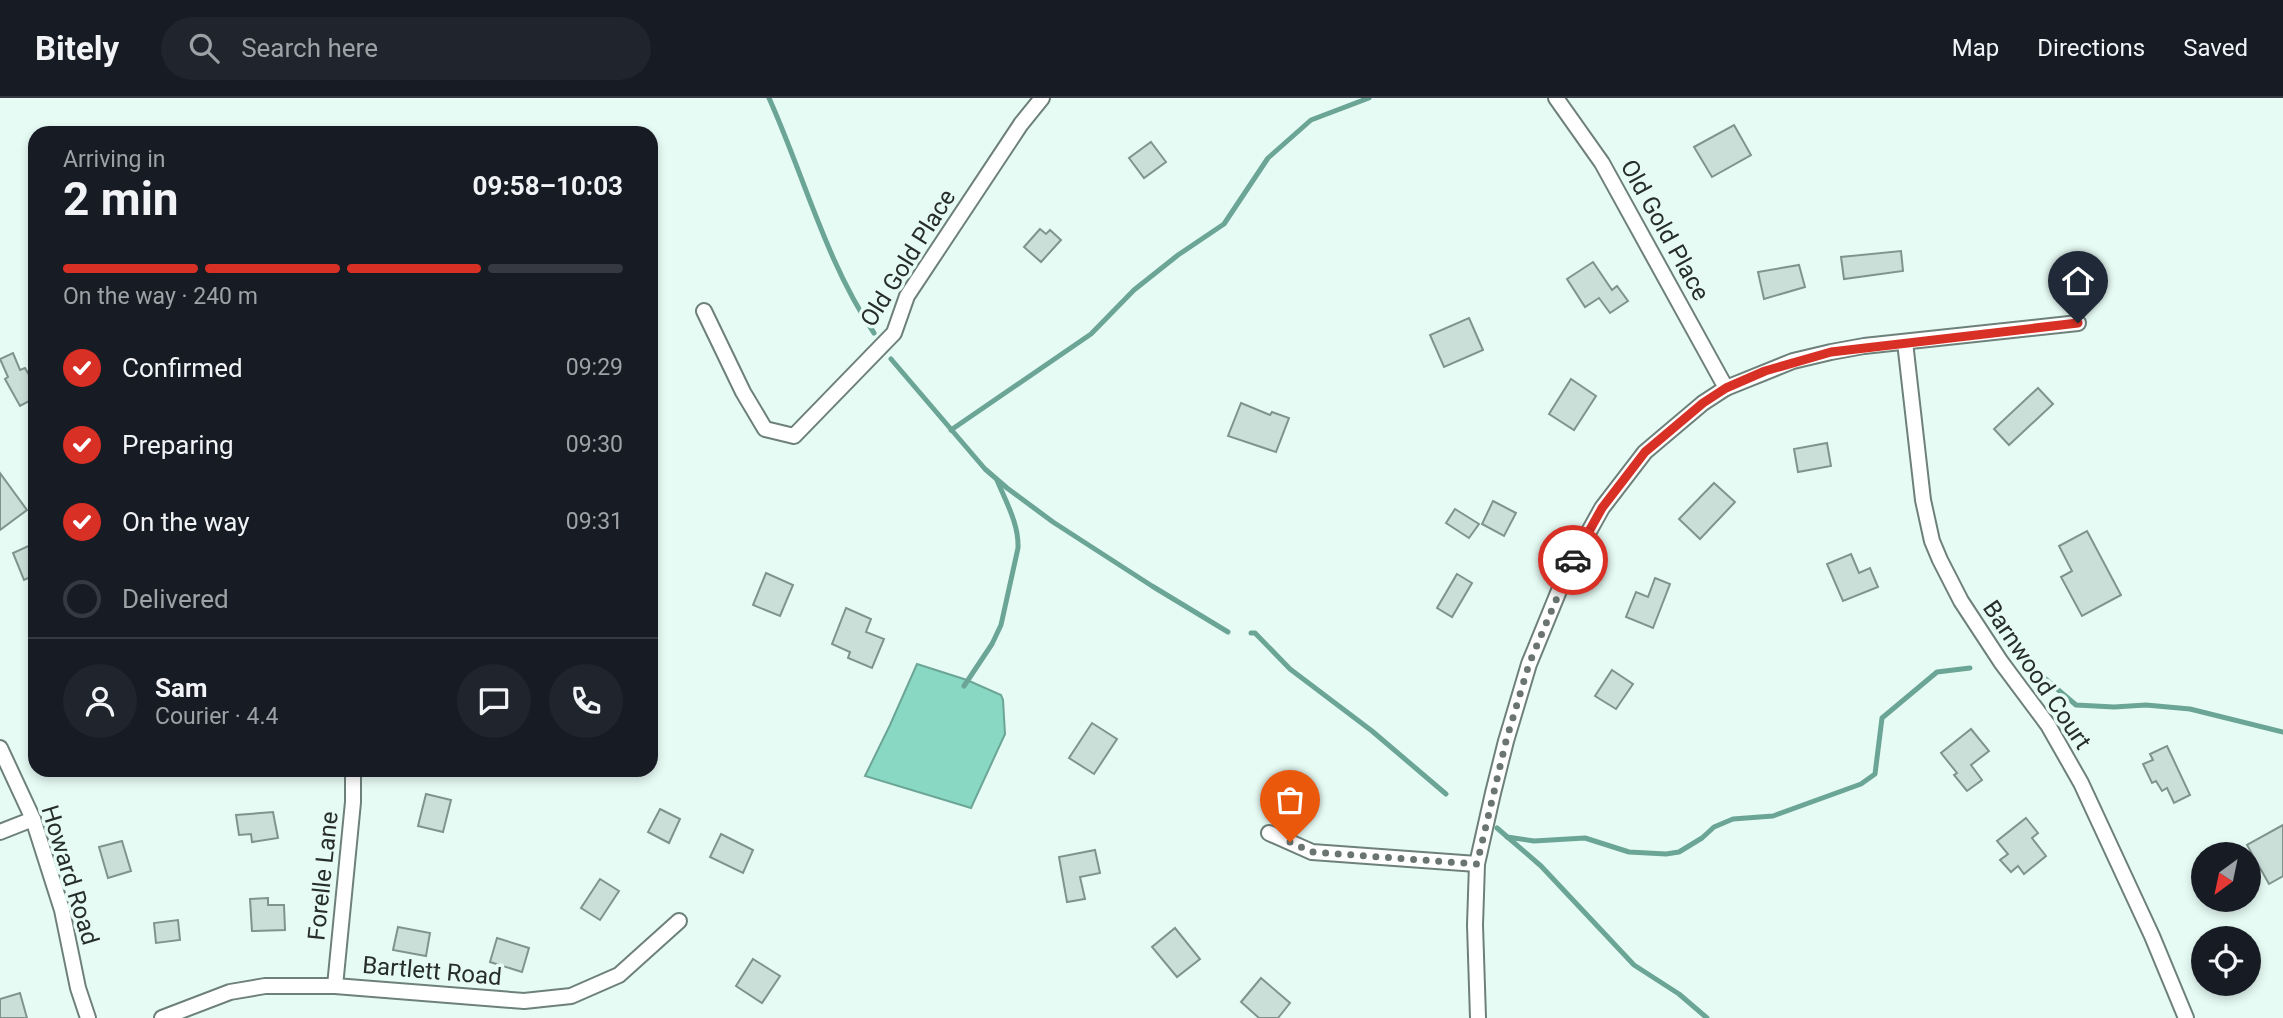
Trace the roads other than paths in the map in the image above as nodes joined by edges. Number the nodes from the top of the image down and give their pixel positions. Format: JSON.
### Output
{"nodes":[{"id":1,"x":1042,"y":98,"type":"edge"},
{"id":2,"x":1556,"y":98,"type":"edge"},
{"id":3,"x":704,"y":312,"type":"dead end"},
{"id":4,"x":2078,"y":323,"type":"dead end"},
{"id":5,"x":1905,"y":342,"type":"junction"},
{"id":6,"x":1726,"y":388,"type":"junction"},
{"id":7,"x":0,"y":748,"type":"edge"},
{"id":8,"x":354,"y":777,"type":"edge"},
{"id":9,"x":33,"y":819,"type":"junction"},
{"id":10,"x":0,"y":832,"type":"edge"},
{"id":11,"x":1269,"y":833,"type":"dead end"},
{"id":12,"x":1477,"y":864,"type":"junction"},
{"id":13,"x":679,"y":921,"type":"dead end"},
{"id":14,"x":335,"y":986,"type":"junction"},
{"id":15,"x":88,"y":1018,"type":"edge"},
{"id":16,"x":162,"y":1018,"type":"edge"},
{"id":17,"x":1478,"y":1018,"type":"edge"},
{"id":18,"x":2186,"y":1018,"type":"edge"}],
"edges":[{"from":1,"to":3,"type":"street","name":"Old Gold Place"},
{"from":2,"to":6,"type":"street","name":"Old Gold Place"},
{"from":4,"to":5,"type":"street"},
{"from":5,"to":6,"type":"street"},
{"from":5,"to":18,"type":"street","name":"Barnwood Court"},
{"from":6,"to":12,"type":"street"},
{"from":7,"to":9,"type":"street","name":"Howard Road"},
{"from":8,"to":14,"type":"street","name":"Forelle Lane"},
{"from":9,"to":10,"type":"street"},
{"from":9,"to":15,"type":"street","name":"Howard Road"},
{"from":11,"to":12,"type":"street"},
{"from":12,"to":17,"type":"street"},
{"from":13,"to":14,"type":"street","name":"Bartlett Road"},
{"from":14,"to":16,"type":"street","name":"Bartlett Road"}]}
